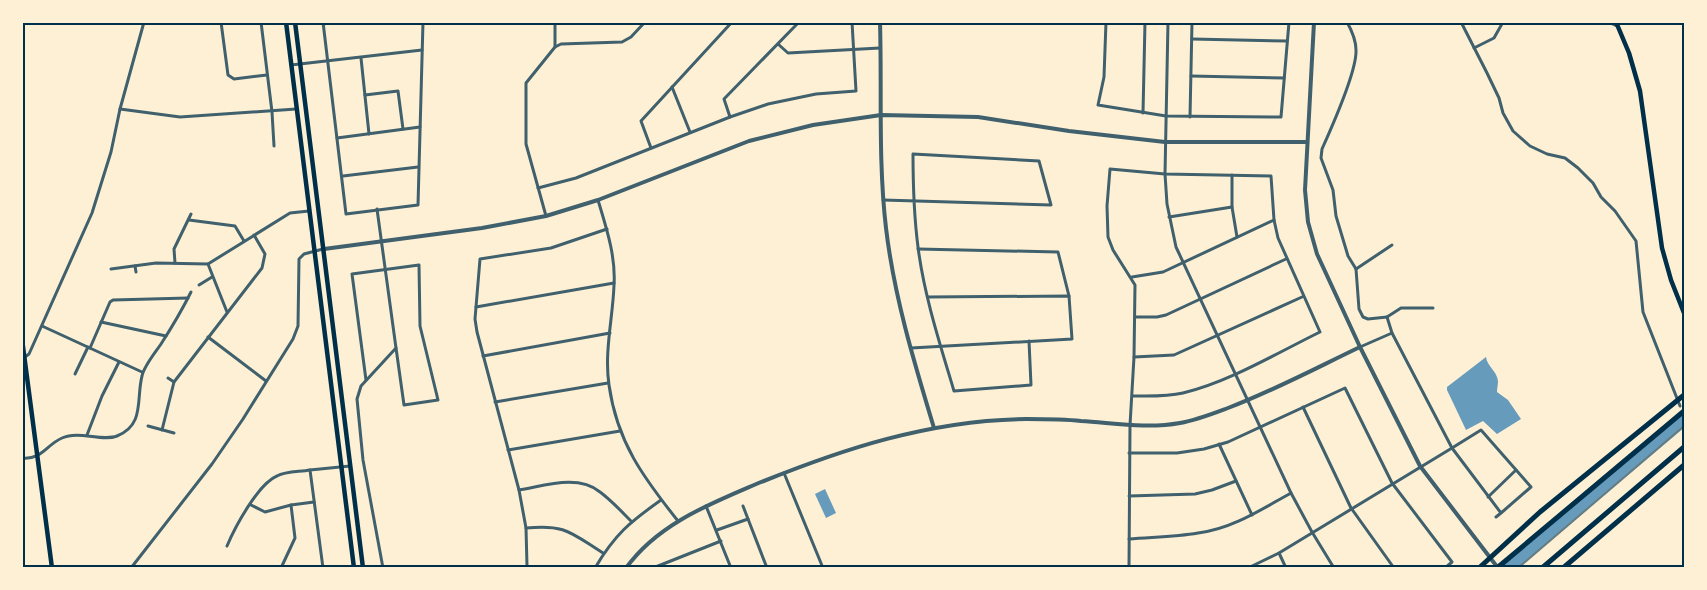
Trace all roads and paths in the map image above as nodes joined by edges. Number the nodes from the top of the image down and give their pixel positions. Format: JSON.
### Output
{"nodes":[{"id":1,"x":144,"y":22,"type":"edge"},
{"id":2,"x":221,"y":22,"type":"edge"},
{"id":3,"x":261,"y":22,"type":"edge"},
{"id":4,"x":286,"y":22,"type":"edge"},
{"id":5,"x":295,"y":22,"type":"edge"},
{"id":6,"x":336,"y":22,"type":"edge"},
{"id":7,"x":423,"y":22,"type":"edge"},
{"id":8,"x":555,"y":22,"type":"edge"},
{"id":9,"x":645,"y":22,"type":"edge"},
{"id":10,"x":732,"y":22,"type":"edge"},
{"id":11,"x":799,"y":22,"type":"edge"},
{"id":12,"x":852,"y":22,"type":"edge"},
{"id":13,"x":880,"y":22,"type":"edge"},
{"id":14,"x":1106,"y":22,"type":"edge"},
{"id":15,"x":1145,"y":22,"type":"edge"},
{"id":16,"x":1168,"y":22,"type":"edge"},
{"id":17,"x":1192,"y":22,"type":"edge"},
{"id":18,"x":1289,"y":22,"type":"edge"},
{"id":19,"x":1314,"y":22,"type":"edge"},
{"id":20,"x":1347,"y":22,"type":"edge"},
{"id":21,"x":1461,"y":22,"type":"edge"},
{"id":22,"x":1503,"y":22,"type":"edge"},
{"id":23,"x":1608,"y":22,"type":"edge"},
{"id":24,"x":323,"y":23,"type":"edge"},
{"id":25,"x":1616,"y":24,"type":"edge"},
{"id":26,"x":1192,"y":39,"type":"junction"},
{"id":27,"x":1287,"y":41,"type":"junction"},
{"id":28,"x":778,"y":44,"type":"junction"},
{"id":29,"x":555,"y":47,"type":"junction"},
{"id":30,"x":881,"y":48,"type":"junction"},
{"id":31,"x":1474,"y":48,"type":"junction"},
{"id":32,"x":854,"y":49,"type":"junction"},
{"id":33,"x":422,"y":50,"type":"junction"},
{"id":34,"x":361,"y":57,"type":"junction"},
{"id":35,"x":328,"y":62,"type":"junction"},
{"id":36,"x":300,"y":64,"type":"junction"},
{"id":37,"x":291,"y":66,"type":"junction"},
{"id":38,"x":267,"y":75,"type":"junction"},
{"id":39,"x":1191,"y":76,"type":"junction"},
{"id":40,"x":1284,"y":78,"type":"junction"},
{"id":41,"x":672,"y":87,"type":"junction"},
{"id":42,"x":365,"y":95,"type":"junction"},
{"id":43,"x":296,"y":109,"type":"junction"},
{"id":44,"x":120,"y":110,"type":"junction"},
{"id":45,"x":272,"y":112,"type":"junction"},
{"id":46,"x":1143,"y":113,"type":"junction"},
{"id":47,"x":881,"y":115,"type":"junction"},
{"id":48,"x":1166,"y":116,"type":"junction"},
{"id":49,"x":730,"y":117,"type":"junction"},
{"id":50,"x":1190,"y":117,"type":"junction"},
{"id":51,"x":420,"y":127,"type":"junction"},
{"id":52,"x":403,"y":129,"type":"junction"},
{"id":53,"x":690,"y":132,"type":"junction"},
{"id":54,"x":369,"y":134,"type":"junction"},
{"id":55,"x":337,"y":138,"type":"junction"},
{"id":56,"x":1165,"y":141,"type":"junction"},
{"id":57,"x":1307,"y":142,"type":"junction"},
{"id":58,"x":274,"y":146,"type":"dead end"},
{"id":59,"x":651,"y":148,"type":"junction"},
{"id":60,"x":419,"y":167,"type":"junction"},
{"id":61,"x":1165,"y":174,"type":"junction"},
{"id":62,"x":1232,"y":175,"type":"junction"},
{"id":63,"x":343,"y":176,"type":"junction"},
{"id":64,"x":538,"y":188,"type":"junction"},
{"id":65,"x":598,"y":200,"type":"junction"},
{"id":66,"x":883,"y":200,"type":"junction"},
{"id":67,"x":913,"y":201,"type":"junction"},
{"id":68,"x":1232,"y":207,"type":"junction"},
{"id":69,"x":377,"y":209,"type":"junction"},
{"id":70,"x":310,"y":210,"type":"junction"},
{"id":71,"x":191,"y":214,"type":"dead end"},
{"id":72,"x":546,"y":216,"type":"junction"},
{"id":73,"x":1168,"y":217,"type":"junction"},
{"id":74,"x":189,"y":220,"type":"junction"},
{"id":75,"x":1274,"y":220,"type":"junction"},
{"id":76,"x":607,"y":229,"type":"junction"},
{"id":77,"x":254,"y":235,"type":"junction"},
{"id":78,"x":1237,"y":237,"type":"junction"},
{"id":79,"x":244,"y":241,"type":"junction"},
{"id":80,"x":382,"y":242,"type":"junction"},
{"id":81,"x":1392,"y":245,"type":"dead end"},
{"id":82,"x":324,"y":249,"type":"junction"},
{"id":83,"x":918,"y":249,"type":"junction"},
{"id":84,"x":315,"y":251,"type":"junction"},
{"id":85,"x":1286,"y":260,"type":"junction"},
{"id":86,"x":175,"y":263,"type":"junction"},
{"id":87,"x":1182,"y":263,"type":"junction"},
{"id":88,"x":208,"y":264,"type":"junction"},
{"id":89,"x":135,"y":266,"type":"junction"},
{"id":90,"x":111,"y":269,"type":"dead end"},
{"id":91,"x":387,"y":269,"type":"junction"},
{"id":92,"x":1356,"y":269,"type":"junction"},
{"id":93,"x":136,"y":272,"type":"dead end"},
{"id":94,"x":212,"y":277,"type":"junction"},
{"id":95,"x":1132,"y":277,"type":"junction"},
{"id":96,"x":614,"y":283,"type":"junction"},
{"id":97,"x":199,"y":285,"type":"dead end"},
{"id":98,"x":191,"y":292,"type":"dead end"},
{"id":99,"x":1070,"y":296,"type":"junction"},
{"id":100,"x":928,"y":297,"type":"junction"},
{"id":101,"x":1302,"y":297,"type":"junction"},
{"id":102,"x":188,"y":298,"type":"junction"},
{"id":103,"x":1200,"y":299,"type":"junction"},
{"id":104,"x":476,"y":307,"type":"junction"},
{"id":105,"x":1433,"y":308,"type":"dead end"},
{"id":106,"x":227,"y":312,"type":"junction"},
{"id":107,"x":1684,"y":312,"type":"edge"},
{"id":108,"x":1136,"y":317,"type":"junction"},
{"id":109,"x":1387,"y":317,"type":"junction"},
{"id":110,"x":101,"y":322,"type":"junction"},
{"id":111,"x":42,"y":326,"type":"junction"},
{"id":112,"x":610,"y":333,"type":"junction"},
{"id":113,"x":1392,"y":333,"type":"junction"},
{"id":114,"x":166,"y":336,"type":"junction"},
{"id":115,"x":208,"y":337,"type":"junction"},
{"id":116,"x":1217,"y":337,"type":"junction"},
{"id":117,"x":22,"y":339,"type":"edge"},
{"id":118,"x":1029,"y":341,"type":"junction"},
{"id":119,"x":941,"y":346,"type":"junction"},
{"id":120,"x":89,"y":347,"type":"junction"},
{"id":121,"x":1360,"y":347,"type":"junction"},
{"id":122,"x":396,"y":348,"type":"junction"},
{"id":123,"x":909,"y":349,"type":"junction"},
{"id":124,"x":483,"y":356,"type":"junction"},
{"id":125,"x":25,"y":357,"type":"junction"},
{"id":126,"x":1134,"y":357,"type":"junction"},
{"id":127,"x":119,"y":362,"type":"junction"},
{"id":128,"x":142,"y":372,"type":"junction"},
{"id":129,"x":75,"y":374,"type":"dead end"},
{"id":130,"x":1234,"y":374,"type":"junction"},
{"id":131,"x":168,"y":378,"type":"dead end"},
{"id":132,"x":25,"y":379,"type":"edge"},
{"id":133,"x":366,"y":380,"type":"junction"},
{"id":134,"x":266,"y":381,"type":"junction"},
{"id":135,"x":174,"y":382,"type":"junction"},
{"id":136,"x":608,"y":383,"type":"junction"},
{"id":137,"x":1684,"y":395,"type":"edge"},
{"id":138,"x":1132,"y":396,"type":"junction"},
{"id":139,"x":1247,"y":400,"type":"junction"},
{"id":140,"x":495,"y":402,"type":"junction"},
{"id":141,"x":1681,"y":406,"type":"edge"},
{"id":142,"x":1303,"y":407,"type":"junction"},
{"id":143,"x":1130,"y":425,"type":"junction"},
{"id":144,"x":148,"y":426,"type":"dead end"},
{"id":145,"x":1260,"y":427,"type":"junction"},
{"id":146,"x":934,"y":428,"type":"junction"},
{"id":147,"x":162,"y":430,"type":"junction"},
{"id":148,"x":620,"y":431,"type":"junction"},
{"id":149,"x":174,"y":433,"type":"dead end"},
{"id":150,"x":87,"y":435,"type":"junction"},
{"id":151,"x":1219,"y":444,"type":"junction"},
{"id":152,"x":1684,"y":447,"type":"edge"},
{"id":153,"x":1452,"y":448,"type":"junction"},
{"id":154,"x":508,"y":450,"type":"junction"},
{"id":155,"x":1129,"y":453,"type":"junction"},
{"id":156,"x":38,"y":456,"type":"junction"},
{"id":157,"x":22,"y":458,"type":"edge"},
{"id":158,"x":1684,"y":465,"type":"edge"},
{"id":159,"x":351,"y":466,"type":"junction"},
{"id":160,"x":1420,"y":466,"type":"junction"},
{"id":161,"x":342,"y":467,"type":"junction"},
{"id":162,"x":310,"y":470,"type":"junction"},
{"id":163,"x":1516,"y":470,"type":"junction"},
{"id":164,"x":784,"y":473,"type":"junction"},
{"id":165,"x":1236,"y":481,"type":"junction"},
{"id":166,"x":1392,"y":483,"type":"junction"},
{"id":167,"x":519,"y":490,"type":"junction"},
{"id":168,"x":1291,"y":493,"type":"junction"},
{"id":169,"x":1129,"y":496,"type":"junction"},
{"id":170,"x":1488,"y":497,"type":"junction"},
{"id":171,"x":661,"y":500,"type":"junction"},
{"id":172,"x":314,"y":502,"type":"junction"},
{"id":173,"x":251,"y":505,"type":"junction"},
{"id":174,"x":291,"y":505,"type":"junction"},
{"id":175,"x":706,"y":506,"type":"junction"},
{"id":176,"x":743,"y":506,"type":"dead end"},
{"id":177,"x":1351,"y":508,"type":"junction"},
{"id":178,"x":1500,"y":513,"type":"junction"},
{"id":179,"x":1252,"y":515,"type":"junction"},
{"id":180,"x":1496,"y":517,"type":"dead end"},
{"id":181,"x":748,"y":519,"type":"junction"},
{"id":182,"x":631,"y":521,"type":"junction"},
{"id":183,"x":678,"y":521,"type":"junction"},
{"id":184,"x":526,"y":528,"type":"junction"},
{"id":185,"x":717,"y":530,"type":"junction"},
{"id":186,"x":1312,"y":532,"type":"junction"},
{"id":187,"x":1129,"y":539,"type":"junction"},
{"id":188,"x":721,"y":541,"type":"junction"},
{"id":189,"x":227,"y":546,"type":"dead end"},
{"id":190,"x":603,"y":553,"type":"junction"},
{"id":191,"x":1279,"y":554,"type":"junction"},
{"id":192,"x":1495,"y":564,"type":"edge"},
{"id":193,"x":52,"y":567,"type":"edge"},
{"id":194,"x":131,"y":567,"type":"edge"},
{"id":195,"x":281,"y":567,"type":"edge"},
{"id":196,"x":322,"y":567,"type":"edge"},
{"id":197,"x":354,"y":567,"type":"edge"},
{"id":198,"x":363,"y":567,"type":"edge"},
{"id":199,"x":383,"y":567,"type":"edge"},
{"id":200,"x":530,"y":567,"type":"edge"},
{"id":201,"x":595,"y":567,"type":"edge"},
{"id":202,"x":626,"y":567,"type":"edge"},
{"id":203,"x":653,"y":567,"type":"edge"},
{"id":204,"x":731,"y":567,"type":"edge"},
{"id":205,"x":767,"y":567,"type":"edge"},
{"id":206,"x":823,"y":567,"type":"edge"},
{"id":207,"x":1129,"y":567,"type":"edge"},
{"id":208,"x":1248,"y":567,"type":"edge"},
{"id":209,"x":1286,"y":567,"type":"edge"},
{"id":210,"x":1334,"y":567,"type":"edge"},
{"id":211,"x":1394,"y":567,"type":"edge"},
{"id":212,"x":1445,"y":567,"type":"edge"},
{"id":213,"x":1479,"y":567,"type":"edge"},
{"id":214,"x":1542,"y":567,"type":"edge"},
{"id":215,"x":1563,"y":567,"type":"edge"}],
"edges":[{"from":1,"to":44,"type":"street"},
{"from":2,"to":38,"type":"street"},
{"from":3,"to":38,"type":"street"},
{"from":4,"to":37,"type":"main road"},
{"from":5,"to":36,"type":"main road"},
{"from":6,"to":24,"type":"street"},
{"from":7,"to":33,"type":"street"},
{"from":8,"to":29,"type":"street"},
{"from":9,"to":29,"type":"street"},
{"from":10,"to":41,"type":"street"},
{"from":11,"to":28,"type":"street"},
{"from":12,"to":32,"type":"street"},
{"from":13,"to":30,"type":"street"},
{"from":14,"to":46,"type":"street"},
{"from":15,"to":46,"type":"street"},
{"from":16,"to":48,"type":"street"},
{"from":17,"to":26,"type":"street"},
{"from":18,"to":27,"type":"street"},
{"from":19,"to":57,"type":"street"},
{"from":20,"to":92,"type":"street"},
{"from":21,"to":31,"type":"street"},
{"from":22,"to":31,"type":"street"},
{"from":23,"to":25,"type":"street"},
{"from":24,"to":35,"type":"street"},
{"from":25,"to":107,"type":"main road"},
{"from":26,"to":27,"type":"street"},
{"from":26,"to":39,"type":"street"},
{"from":27,"to":40,"type":"street"},
{"from":28,"to":32,"type":"street"},
{"from":28,"to":49,"type":"street"},
{"from":29,"to":64,"type":"street"},
{"from":30,"to":32,"type":"street"},
{"from":30,"to":47,"type":"street"},
{"from":31,"to":141,"type":"street"},
{"from":32,"to":49,"type":"street"},
{"from":33,"to":34,"type":"street"},
{"from":33,"to":51,"type":"street"},
{"from":34,"to":35,"type":"street"},
{"from":34,"to":42,"type":"street"},
{"from":35,"to":36,"type":"street"},
{"from":35,"to":55,"type":"street"},
{"from":36,"to":37,"type":"street"},
{"from":36,"to":82,"type":"main road"},
{"from":37,"to":43,"type":"main road"},
{"from":38,"to":45,"type":"street"},
{"from":39,"to":40,"type":"street"},
{"from":39,"to":50,"type":"street"},
{"from":40,"to":50,"type":"street"},
{"from":41,"to":53,"type":"street"},
{"from":41,"to":59,"type":"street"},
{"from":42,"to":52,"type":"street"},
{"from":42,"to":54,"type":"street"},
{"from":43,"to":45,"type":"street"},
{"from":43,"to":70,"type":"main road"},
{"from":44,"to":45,"type":"street"},
{"from":44,"to":111,"type":"street"},
{"from":45,"to":58,"type":"street"},
{"from":46,"to":48,"type":"street"},
{"from":47,"to":56,"type":"street"},
{"from":47,"to":65,"type":"street"},
{"from":47,"to":66,"type":"street"},
{"from":48,"to":50,"type":"street"},
{"from":48,"to":56,"type":"street"},
{"from":49,"to":53,"type":"street"},
{"from":51,"to":52,"type":"street"},
{"from":51,"to":60,"type":"street"},
{"from":52,"to":54,"type":"street"},
{"from":53,"to":59,"type":"street"},
{"from":54,"to":55,"type":"street"},
{"from":55,"to":63,"type":"street"},
{"from":56,"to":57,"type":"street"},
{"from":56,"to":61,"type":"street"},
{"from":57,"to":121,"type":"street"},
{"from":59,"to":64,"type":"street"},
{"from":60,"to":63,"type":"street"},
{"from":60,"to":69,"type":"street"},
{"from":61,"to":62,"type":"street"},
{"from":61,"to":73,"type":"street"},
{"from":61,"to":95,"type":"street"},
{"from":62,"to":68,"type":"street"},
{"from":62,"to":75,"type":"street"},
{"from":63,"to":69,"type":"street"},
{"from":64,"to":72,"type":"street"},
{"from":65,"to":72,"type":"street"},
{"from":65,"to":76,"type":"street"},
{"from":66,"to":67,"type":"street"},
{"from":66,"to":123,"type":"street"},
{"from":67,"to":67,"type":"street"},
{"from":67,"to":83,"type":"street"},
{"from":68,"to":73,"type":"street"},
{"from":68,"to":78,"type":"street"},
{"from":69,"to":80,"type":"street"},
{"from":70,"to":77,"type":"street"},
{"from":70,"to":84,"type":"main road"},
{"from":71,"to":74,"type":"street"},
{"from":72,"to":80,"type":"street"},
{"from":73,"to":87,"type":"street"},
{"from":74,"to":79,"type":"street"},
{"from":74,"to":86,"type":"street"},
{"from":75,"to":78,"type":"street"},
{"from":75,"to":85,"type":"street"},
{"from":76,"to":96,"type":"street"},
{"from":76,"to":104,"type":"street"},
{"from":77,"to":79,"type":"street"},
{"from":77,"to":106,"type":"street"},
{"from":78,"to":87,"type":"street"},
{"from":79,"to":88,"type":"street"},
{"from":80,"to":82,"type":"street"},
{"from":80,"to":91,"type":"street"},
{"from":81,"to":92,"type":"street"},
{"from":82,"to":84,"type":"street"},
{"from":82,"to":159,"type":"main road"},
{"from":83,"to":99,"type":"street"},
{"from":83,"to":100,"type":"street"},
{"from":84,"to":134,"type":"street"},
{"from":84,"to":161,"type":"main road"},
{"from":85,"to":101,"type":"street"},
{"from":85,"to":103,"type":"street"},
{"from":86,"to":88,"type":"street"},
{"from":86,"to":89,"type":"street"},
{"from":87,"to":95,"type":"street"},
{"from":87,"to":103,"type":"street"},
{"from":88,"to":94,"type":"street"},
{"from":89,"to":90,"type":"street"},
{"from":89,"to":93,"type":"street"},
{"from":91,"to":122,"type":"street"},
{"from":91,"to":122,"type":"street"},
{"from":91,"to":133,"type":"street"},
{"from":92,"to":109,"type":"street"},
{"from":94,"to":97,"type":"street"},
{"from":94,"to":106,"type":"street"},
{"from":95,"to":108,"type":"street"},
{"from":96,"to":104,"type":"street"},
{"from":96,"to":112,"type":"street"},
{"from":98,"to":102,"type":"street"},
{"from":99,"to":100,"type":"street"},
{"from":99,"to":118,"type":"street"},
{"from":100,"to":119,"type":"street"},
{"from":101,"to":116,"type":"street"},
{"from":101,"to":130,"type":"street"},
{"from":102,"to":110,"type":"street"},
{"from":102,"to":114,"type":"street"},
{"from":103,"to":108,"type":"street"},
{"from":103,"to":116,"type":"street"},
{"from":104,"to":124,"type":"street"},
{"from":105,"to":109,"type":"street"},
{"from":106,"to":115,"type":"street"},
{"from":108,"to":126,"type":"street"},
{"from":109,"to":113,"type":"street"},
{"from":110,"to":114,"type":"street"},
{"from":110,"to":120,"type":"street"},
{"from":111,"to":120,"type":"street"},
{"from":111,"to":125,"type":"street"},
{"from":112,"to":124,"type":"street"},
{"from":112,"to":136,"type":"street"},
{"from":113,"to":121,"type":"street"},
{"from":113,"to":153,"type":"street"},
{"from":114,"to":128,"type":"street"},
{"from":115,"to":134,"type":"street"},
{"from":115,"to":135,"type":"street"},
{"from":116,"to":126,"type":"street"},
{"from":116,"to":130,"type":"street"},
{"from":117,"to":125,"type":"main road"},
{"from":118,"to":119,"type":"street"},
{"from":118,"to":119,"type":"street"},
{"from":119,"to":123,"type":"street"},
{"from":120,"to":127,"type":"street"},
{"from":120,"to":129,"type":"street"},
{"from":121,"to":139,"type":"street"},
{"from":121,"to":160,"type":"street"},
{"from":122,"to":133,"type":"street"},
{"from":123,"to":146,"type":"street"},
{"from":124,"to":140,"type":"street"},
{"from":125,"to":132,"type":"main road"},
{"from":126,"to":138,"type":"street"},
{"from":127,"to":128,"type":"street"},
{"from":127,"to":150,"type":"street"},
{"from":128,"to":150,"type":"street"},
{"from":130,"to":138,"type":"street"},
{"from":130,"to":139,"type":"street"},
{"from":131,"to":135,"type":"street"},
{"from":132,"to":156,"type":"main road"},
{"from":133,"to":199,"type":"street"},
{"from":134,"to":194,"type":"street"},
{"from":135,"to":147,"type":"street"},
{"from":136,"to":140,"type":"street"},
{"from":136,"to":148,"type":"street"},
{"from":137,"to":141,"type":"main road"},
{"from":138,"to":143,"type":"street"},
{"from":139,"to":143,"type":"street"},
{"from":139,"to":145,"type":"street"},
{"from":140,"to":154,"type":"street"},
{"from":141,"to":192,"type":"main road"},
{"from":141,"to":192,"type":"main road"},
{"from":142,"to":145,"type":"street"},
{"from":142,"to":166,"type":"street"},
{"from":142,"to":177,"type":"street"},
{"from":143,"to":146,"type":"street"},
{"from":143,"to":155,"type":"street"},
{"from":144,"to":147,"type":"street"},
{"from":145,"to":151,"type":"street"},
{"from":145,"to":168,"type":"street"},
{"from":146,"to":164,"type":"street"},
{"from":147,"to":149,"type":"street"},
{"from":148,"to":154,"type":"street"},
{"from":148,"to":171,"type":"street"},
{"from":150,"to":156,"type":"street"},
{"from":151,"to":155,"type":"street"},
{"from":151,"to":165,"type":"street"},
{"from":152,"to":214,"type":"main road"},
{"from":153,"to":160,"type":"street"},
{"from":153,"to":163,"type":"street"},
{"from":153,"to":170,"type":"street"},
{"from":154,"to":167,"type":"street"},
{"from":155,"to":169,"type":"street"},
{"from":156,"to":157,"type":"street"},
{"from":156,"to":193,"type":"main road"},
{"from":158,"to":215,"type":"main road"},
{"from":159,"to":161,"type":"street"},
{"from":159,"to":198,"type":"main road"},
{"from":160,"to":166,"type":"street"},
{"from":160,"to":192,"type":"street"},
{"from":161,"to":162,"type":"street"},
{"from":161,"to":197,"type":"main road"},
{"from":162,"to":172,"type":"street"},
{"from":162,"to":173,"type":"street"},
{"from":163,"to":170,"type":"street"},
{"from":163,"to":178,"type":"street"},
{"from":164,"to":175,"type":"street"},
{"from":164,"to":206,"type":"street"},
{"from":165,"to":169,"type":"street"},
{"from":165,"to":179,"type":"street"},
{"from":166,"to":177,"type":"street"},
{"from":166,"to":212,"type":"street"},
{"from":167,"to":182,"type":"street"},
{"from":167,"to":184,"type":"street"},
{"from":168,"to":179,"type":"street"},
{"from":168,"to":186,"type":"street"},
{"from":169,"to":187,"type":"street"},
{"from":170,"to":178,"type":"street"},
{"from":171,"to":182,"type":"street"},
{"from":171,"to":183,"type":"street"},
{"from":172,"to":174,"type":"street"},
{"from":172,"to":196,"type":"street"},
{"from":173,"to":174,"type":"street"},
{"from":173,"to":189,"type":"street"},
{"from":174,"to":195,"type":"street"},
{"from":175,"to":183,"type":"street"},
{"from":175,"to":185,"type":"street"},
{"from":176,"to":181,"type":"street"},
{"from":177,"to":186,"type":"street"},
{"from":177,"to":211,"type":"street"},
{"from":178,"to":180,"type":"street"},
{"from":179,"to":187,"type":"street"},
{"from":181,"to":185,"type":"street"},
{"from":181,"to":205,"type":"street"},
{"from":182,"to":190,"type":"street"},
{"from":183,"to":202,"type":"street"},
{"from":184,"to":190,"type":"street"},
{"from":184,"to":200,"type":"street"},
{"from":185,"to":188,"type":"street"},
{"from":186,"to":191,"type":"street"},
{"from":186,"to":210,"type":"street"},
{"from":187,"to":207,"type":"street"},
{"from":188,"to":203,"type":"street"},
{"from":188,"to":204,"type":"street"},
{"from":190,"to":201,"type":"street"},
{"from":191,"to":208,"type":"street"},
{"from":191,"to":209,"type":"street"},
{"from":192,"to":213,"type":"main road"}]}
